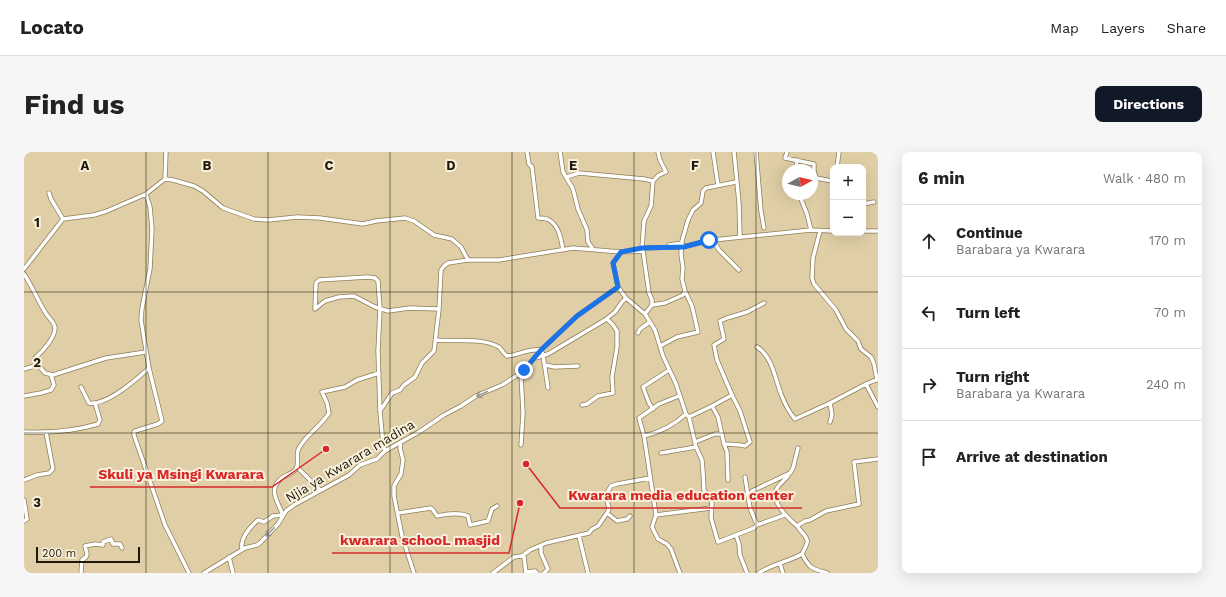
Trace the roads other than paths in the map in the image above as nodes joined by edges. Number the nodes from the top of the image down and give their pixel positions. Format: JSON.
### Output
{"nodes":[{"id":1,"x":166,"y":152,"type":"edge"},
{"id":2,"x":527,"y":152,"type":"edge"},
{"id":3,"x":560,"y":152,"type":"edge"},
{"id":4,"x":658,"y":152,"type":"edge"},
{"id":5,"x":713,"y":152,"type":"edge"},
{"id":6,"x":734,"y":152,"type":"edge"},
{"id":7,"x":756,"y":152,"type":"edge"},
{"id":8,"x":787,"y":152,"type":"edge"},
{"id":9,"x":839,"y":152,"type":"edge"},
{"id":10,"x":797,"y":160,"type":"junction"},
{"id":11,"x":796,"y":164,"type":"edge"},
{"id":12,"x":837,"y":164,"type":"edge"},
{"id":13,"x":566,"y":177,"type":"junction"},
{"id":14,"x":165,"y":180,"type":"junction"},
{"id":15,"x":830,"y":180,"type":"edge"},
{"id":16,"x":653,"y":181,"type":"junction"},
{"id":17,"x":736,"y":182,"type":"junction"},
{"id":18,"x":718,"y":185,"type":"junction"},
{"id":19,"x":49,"y":193,"type":"dead end"},
{"id":20,"x":146,"y":194,"type":"junction"},
{"id":21,"x":801,"y":200,"type":"edge"},
{"id":22,"x":874,"y":202,"type":"dead end"},
{"id":23,"x":866,"y":203,"type":"edge"},
{"id":24,"x":64,"y":219,"type":"junction"},
{"id":25,"x":764,"y":228,"type":"dead end"},
{"id":26,"x":811,"y":230,"type":"junction"},
{"id":27,"x":820,"y":231,"type":"junction"},
{"id":28,"x":830,"y":231,"type":"edge"},
{"id":29,"x":866,"y":231,"type":"edge"},
{"id":30,"x":878,"y":232,"type":"edge"},
{"id":31,"x":740,"y":237,"type":"junction"},
{"id":32,"x":713,"y":240,"type":"junction"},
{"id":33,"x":681,"y":245,"type":"junction"},
{"id":34,"x":593,"y":249,"type":"junction"},
{"id":35,"x":642,"y":249,"type":"junction"},
{"id":36,"x":562,"y":250,"type":"junction"},
{"id":37,"x":621,"y":252,"type":"junction"},
{"id":38,"x":468,"y":260,"type":"junction"},
{"id":39,"x":24,"y":269,"type":"edge"},
{"id":40,"x":739,"y":270,"type":"dead end"},
{"id":41,"x":24,"y":274,"type":"edge"},
{"id":42,"x":618,"y":287,"type":"junction"},
{"id":43,"x":685,"y":291,"type":"junction"},
{"id":44,"x":626,"y":298,"type":"junction"},
{"id":45,"x":764,"y":303,"type":"dead end"},
{"id":46,"x":652,"y":305,"type":"junction"},
{"id":47,"x":380,"y":309,"type":"junction"},
{"id":48,"x":439,"y":309,"type":"junction"},
{"id":49,"x":645,"y":314,"type":"junction"},
{"id":50,"x":607,"y":319,"type":"junction"},
{"id":51,"x":650,"y":322,"type":"junction"},
{"id":52,"x":638,"y":333,"type":"dead end"},
{"id":53,"x":436,"y":340,"type":"junction"},
{"id":54,"x":660,"y":346,"type":"junction"},
{"id":55,"x":757,"y":347,"type":"dead end"},
{"id":56,"x":541,"y":350,"type":"junction"},
{"id":57,"x":146,"y":352,"type":"junction"},
{"id":58,"x":544,"y":355,"type":"junction"},
{"id":59,"x":535,"y":358,"type":"junction"},
{"id":60,"x":876,"y":363,"type":"edge"},
{"id":61,"x":38,"y":365,"type":"junction"},
{"id":62,"x":545,"y":365,"type":"junction"},
{"id":63,"x":578,"y":366,"type":"dead end"},
{"id":64,"x":149,"y":368,"type":"junction"},
{"id":65,"x":24,"y":369,"type":"edge"},
{"id":66,"x":669,"y":370,"type":"junction"},
{"id":67,"x":379,"y":373,"type":"junction"},
{"id":68,"x":521,"y":374,"type":"junction"},
{"id":69,"x":51,"y":375,"type":"junction"},
{"id":70,"x":877,"y":380,"type":"edge"},
{"id":71,"x":866,"y":384,"type":"junction"},
{"id":72,"x":81,"y":387,"type":"dead end"},
{"id":73,"x":548,"y":388,"type":"dead end"},
{"id":74,"x":732,"y":395,"type":"junction"},
{"id":75,"x":24,"y":396,"type":"edge"},
{"id":76,"x":679,"y":396,"type":"junction"},
{"id":77,"x":95,"y":403,"type":"junction"},
{"id":78,"x":830,"y":403,"type":"junction"},
{"id":79,"x":582,"y":405,"type":"dead end"},
{"id":80,"x":712,"y":406,"type":"junction"},
{"id":81,"x":878,"y":407,"type":"edge"},
{"id":82,"x":653,"y":409,"type":"junction"},
{"id":83,"x":380,"y":411,"type":"junction"},
{"id":84,"x":687,"y":416,"type":"junction"},
{"id":85,"x":830,"y":422,"type":"dead end"},
{"id":86,"x":24,"y":432,"type":"edge"},
{"id":87,"x":46,"y":432,"type":"junction"},
{"id":88,"x":721,"y":434,"type":"junction"},
{"id":89,"x":644,"y":436,"type":"junction"},
{"id":90,"x":401,"y":442,"type":"junction"},
{"id":91,"x":695,"y":442,"type":"junction"},
{"id":92,"x":724,"y":444,"type":"junction"},
{"id":93,"x":521,"y":445,"type":"dead end"},
{"id":94,"x":696,"y":447,"type":"junction"},
{"id":95,"x":798,"y":448,"type":"dead end"},
{"id":96,"x":385,"y":451,"type":"junction"},
{"id":97,"x":660,"y":453,"type":"dead end"},
{"id":98,"x":878,"y":459,"type":"edge"},
{"id":99,"x":297,"y":467,"type":"junction"},
{"id":100,"x":788,"y":475,"type":"junction"},
{"id":101,"x":650,"y":478,"type":"junction"},
{"id":102,"x":744,"y":478,"type":"dead end"},
{"id":103,"x":24,"y":480,"type":"edge"},
{"id":104,"x":728,"y":480,"type":"dead end"},
{"id":105,"x":320,"y":490,"type":"junction"},
{"id":106,"x":748,"y":496,"type":"junction"},
{"id":107,"x":24,"y":500,"type":"edge"},
{"id":108,"x":497,"y":506,"type":"dead end"},
{"id":109,"x":711,"y":508,"type":"junction"},
{"id":110,"x":398,"y":513,"type":"junction"},
{"id":111,"x":608,"y":513,"type":"junction"},
{"id":112,"x":283,"y":515,"type":"junction"},
{"id":113,"x":656,"y":515,"type":"junction"},
{"id":114,"x":785,"y":515,"type":"junction"},
{"id":115,"x":630,"y":516,"type":"dead end"},
{"id":116,"x":24,"y":521,"type":"edge"},
{"id":117,"x":757,"y":525,"type":"junction"},
{"id":118,"x":797,"y":526,"type":"junction"},
{"id":119,"x":736,"y":535,"type":"junction"},
{"id":120,"x":579,"y":536,"type":"junction"},
{"id":121,"x":541,"y":546,"type":"junction"},
{"id":122,"x":122,"y":548,"type":"dead end"},
{"id":123,"x":242,"y":549,"type":"junction"},
{"id":124,"x":802,"y":554,"type":"junction"},
{"id":125,"x":522,"y":556,"type":"junction"},
{"id":126,"x":229,"y":557,"type":"junction"},
{"id":127,"x":780,"y":564,"type":"junction"},
{"id":128,"x":768,"y":567,"type":"junction"},
{"id":129,"x":81,"y":573,"type":"edge"},
{"id":130,"x":189,"y":573,"type":"edge"},
{"id":131,"x":204,"y":573,"type":"edge"},
{"id":132,"x":233,"y":573,"type":"edge"},
{"id":133,"x":414,"y":573,"type":"edge"},
{"id":134,"x":493,"y":573,"type":"edge"},
{"id":135,"x":526,"y":573,"type":"edge"},
{"id":136,"x":537,"y":573,"type":"edge"},
{"id":137,"x":544,"y":573,"type":"edge"},
{"id":138,"x":588,"y":573,"type":"edge"},
{"id":139,"x":680,"y":573,"type":"edge"},
{"id":140,"x":747,"y":573,"type":"edge"},
{"id":141,"x":759,"y":573,"type":"edge"},
{"id":142,"x":770,"y":573,"type":"edge"},
{"id":143,"x":783,"y":573,"type":"edge"},
{"id":144,"x":827,"y":573,"type":"edge"}],
"edges":[{"from":1,"to":14,"type":"street"},
{"from":2,"to":36,"type":"street"},
{"from":3,"to":13,"type":"street"},
{"from":4,"to":16,"type":"street"},
{"from":5,"to":18,"type":"street"},
{"from":6,"to":17,"type":"street"},
{"from":7,"to":25,"type":"street"},
{"from":8,"to":10,"type":"street"},
{"from":9,"to":12,"type":"street"},
{"from":10,"to":11,"type":"street"},
{"from":10,"to":15,"type":"street"},
{"from":13,"to":16,"type":"street"},
{"from":13,"to":34,"type":"street"},
{"from":14,"to":20,"type":"street"},
{"from":14,"to":38,"type":"street"},
{"from":16,"to":35,"type":"street"},
{"from":17,"to":18,"type":"street"},
{"from":17,"to":31,"type":"street"},
{"from":18,"to":33,"type":"street"},
{"from":19,"to":24,"type":"street"},
{"from":20,"to":24,"type":"street"},
{"from":20,"to":57,"type":"street"},
{"from":21,"to":26,"type":"street"},
{"from":22,"to":23,"type":"street"},
{"from":24,"to":39,"type":"street"},
{"from":26,"to":27,"type":"street"},
{"from":26,"to":31,"type":"street"},
{"from":27,"to":28,"type":"street"},
{"from":27,"to":60,"type":"street"},
{"from":29,"to":30,"type":"street"},
{"from":31,"to":32,"type":"street"},
{"from":32,"to":33,"type":"street"},
{"from":32,"to":40,"type":"street"},
{"from":33,"to":35,"type":"street"},
{"from":33,"to":43,"type":"street"},
{"from":34,"to":36,"type":"street"},
{"from":34,"to":37,"type":"street"},
{"from":35,"to":37,"type":"street"},
{"from":35,"to":46,"type":"street"},
{"from":36,"to":38,"type":"street"},
{"from":37,"to":42,"type":"street"},
{"from":38,"to":48,"type":"street"},
{"from":41,"to":61,"type":"street"},
{"from":42,"to":44,"type":"street"},
{"from":42,"to":56,"type":"street"},
{"from":43,"to":46,"type":"street"},
{"from":43,"to":54,"type":"street"},
{"from":44,"to":49,"type":"street"},
{"from":44,"to":50,"type":"street"},
{"from":45,"to":74,"type":"street"},
{"from":46,"to":49,"type":"street"},
{"from":47,"to":47,"type":"street"},
{"from":47,"to":48,"type":"street"},
{"from":47,"to":67,"type":"street"},
{"from":48,"to":53,"type":"street"},
{"from":49,"to":51,"type":"street"},
{"from":50,"to":58,"type":"street"},
{"from":50,"to":79,"type":"street"},
{"from":51,"to":52,"type":"street"},
{"from":51,"to":54,"type":"street"},
{"from":53,"to":56,"type":"street"},
{"from":53,"to":83,"type":"street"},
{"from":54,"to":66,"type":"street"},
{"from":55,"to":78,"type":"street"},
{"from":56,"to":58,"type":"street"},
{"from":56,"to":59,"type":"street"},
{"from":57,"to":64,"type":"street"},
{"from":57,"to":69,"type":"street"},
{"from":58,"to":59,"type":"street"},
{"from":58,"to":62,"type":"street"},
{"from":59,"to":68,"type":"street"},
{"from":60,"to":70,"type":"street"},
{"from":61,"to":65,"type":"street"},
{"from":61,"to":69,"type":"street"},
{"from":62,"to":63,"type":"street"},
{"from":62,"to":73,"type":"street"},
{"from":64,"to":77,"type":"street"},
{"from":64,"to":130,"type":"street"},
{"from":66,"to":76,"type":"street"},
{"from":66,"to":82,"type":"street"},
{"from":67,"to":83,"type":"street"},
{"from":67,"to":99,"type":"street"},
{"from":68,"to":90,"type":"street","name":"Njia ya Kwarara madina","one_way":true},
{"from":68,"to":93,"type":"street"},
{"from":69,"to":75,"type":"street"},
{"from":70,"to":71,"type":"street"},
{"from":71,"to":78,"type":"street"},
{"from":71,"to":81,"type":"street"},
{"from":72,"to":77,"type":"street"},
{"from":74,"to":80,"type":"street"},
{"from":74,"to":92,"type":"street"},
{"from":76,"to":82,"type":"street"},
{"from":76,"to":84,"type":"street"},
{"from":77,"to":87,"type":"street"},
{"from":78,"to":85,"type":"street"},
{"from":80,"to":84,"type":"street"},
{"from":80,"to":88,"type":"street"},
{"from":82,"to":89,"type":"street"},
{"from":83,"to":96,"type":"street"},
{"from":84,"to":89,"type":"street"},
{"from":84,"to":91,"type":"street"},
{"from":86,"to":87,"type":"street"},
{"from":87,"to":103,"type":"street"},
{"from":88,"to":91,"type":"street"},
{"from":88,"to":92,"type":"street"},
{"from":89,"to":101,"type":"street"},
{"from":90,"to":96,"type":"street","name":"Njia ya Kwarara madina"},
{"from":90,"to":110,"type":"street"},
{"from":91,"to":94,"type":"street"},
{"from":92,"to":104,"type":"street"},
{"from":94,"to":97,"type":"street"},
{"from":94,"to":109,"type":"street"},
{"from":95,"to":100,"type":"street"},
{"from":96,"to":105,"type":"street","name":"Njia ya Kwarara madina"},
{"from":98,"to":118,"type":"street"},
{"from":99,"to":105,"type":"street"},
{"from":99,"to":112,"type":"street"},
{"from":100,"to":106,"type":"street"},
{"from":100,"to":114,"type":"street"},
{"from":101,"to":111,"type":"street"},
{"from":101,"to":113,"type":"street"},
{"from":102,"to":106,"type":"street"},
{"from":105,"to":112,"type":"street","name":"Njia ya Kwarara madina"},
{"from":106,"to":117,"type":"street"},
{"from":107,"to":116,"type":"street"},
{"from":108,"to":110,"type":"street"},
{"from":109,"to":113,"type":"street"},
{"from":109,"to":119,"type":"street"},
{"from":110,"to":133,"type":"street"},
{"from":111,"to":115,"type":"street"},
{"from":111,"to":120,"type":"street"},
{"from":112,"to":123,"type":"street","name":"Njia ya Kwarara madina","one_way":true},
{"from":112,"to":123,"type":"street"},
{"from":113,"to":139,"type":"street"},
{"from":114,"to":117,"type":"street"},
{"from":114,"to":118,"type":"street"},
{"from":117,"to":119,"type":"street"},
{"from":118,"to":124,"type":"street"},
{"from":119,"to":140,"type":"street"},
{"from":120,"to":121,"type":"street"},
{"from":120,"to":138,"type":"street"},
{"from":121,"to":125,"type":"street"},
{"from":121,"to":137,"type":"street"},
{"from":122,"to":129,"type":"street"},
{"from":123,"to":126,"type":"street","name":"Njia ya Kwarara madina"},
{"from":124,"to":127,"type":"street"},
{"from":124,"to":144,"type":"street"},
{"from":125,"to":134,"type":"street"},
{"from":125,"to":135,"type":"street"},
{"from":126,"to":131,"type":"street","name":"Njia ya Kwarara madina"},
{"from":126,"to":132,"type":"street"},
{"from":127,"to":128,"type":"street"},
{"from":127,"to":143,"type":"street"},
{"from":128,"to":141,"type":"street"},
{"from":128,"to":142,"type":"street"},
{"from":135,"to":136,"type":"street"}]}
